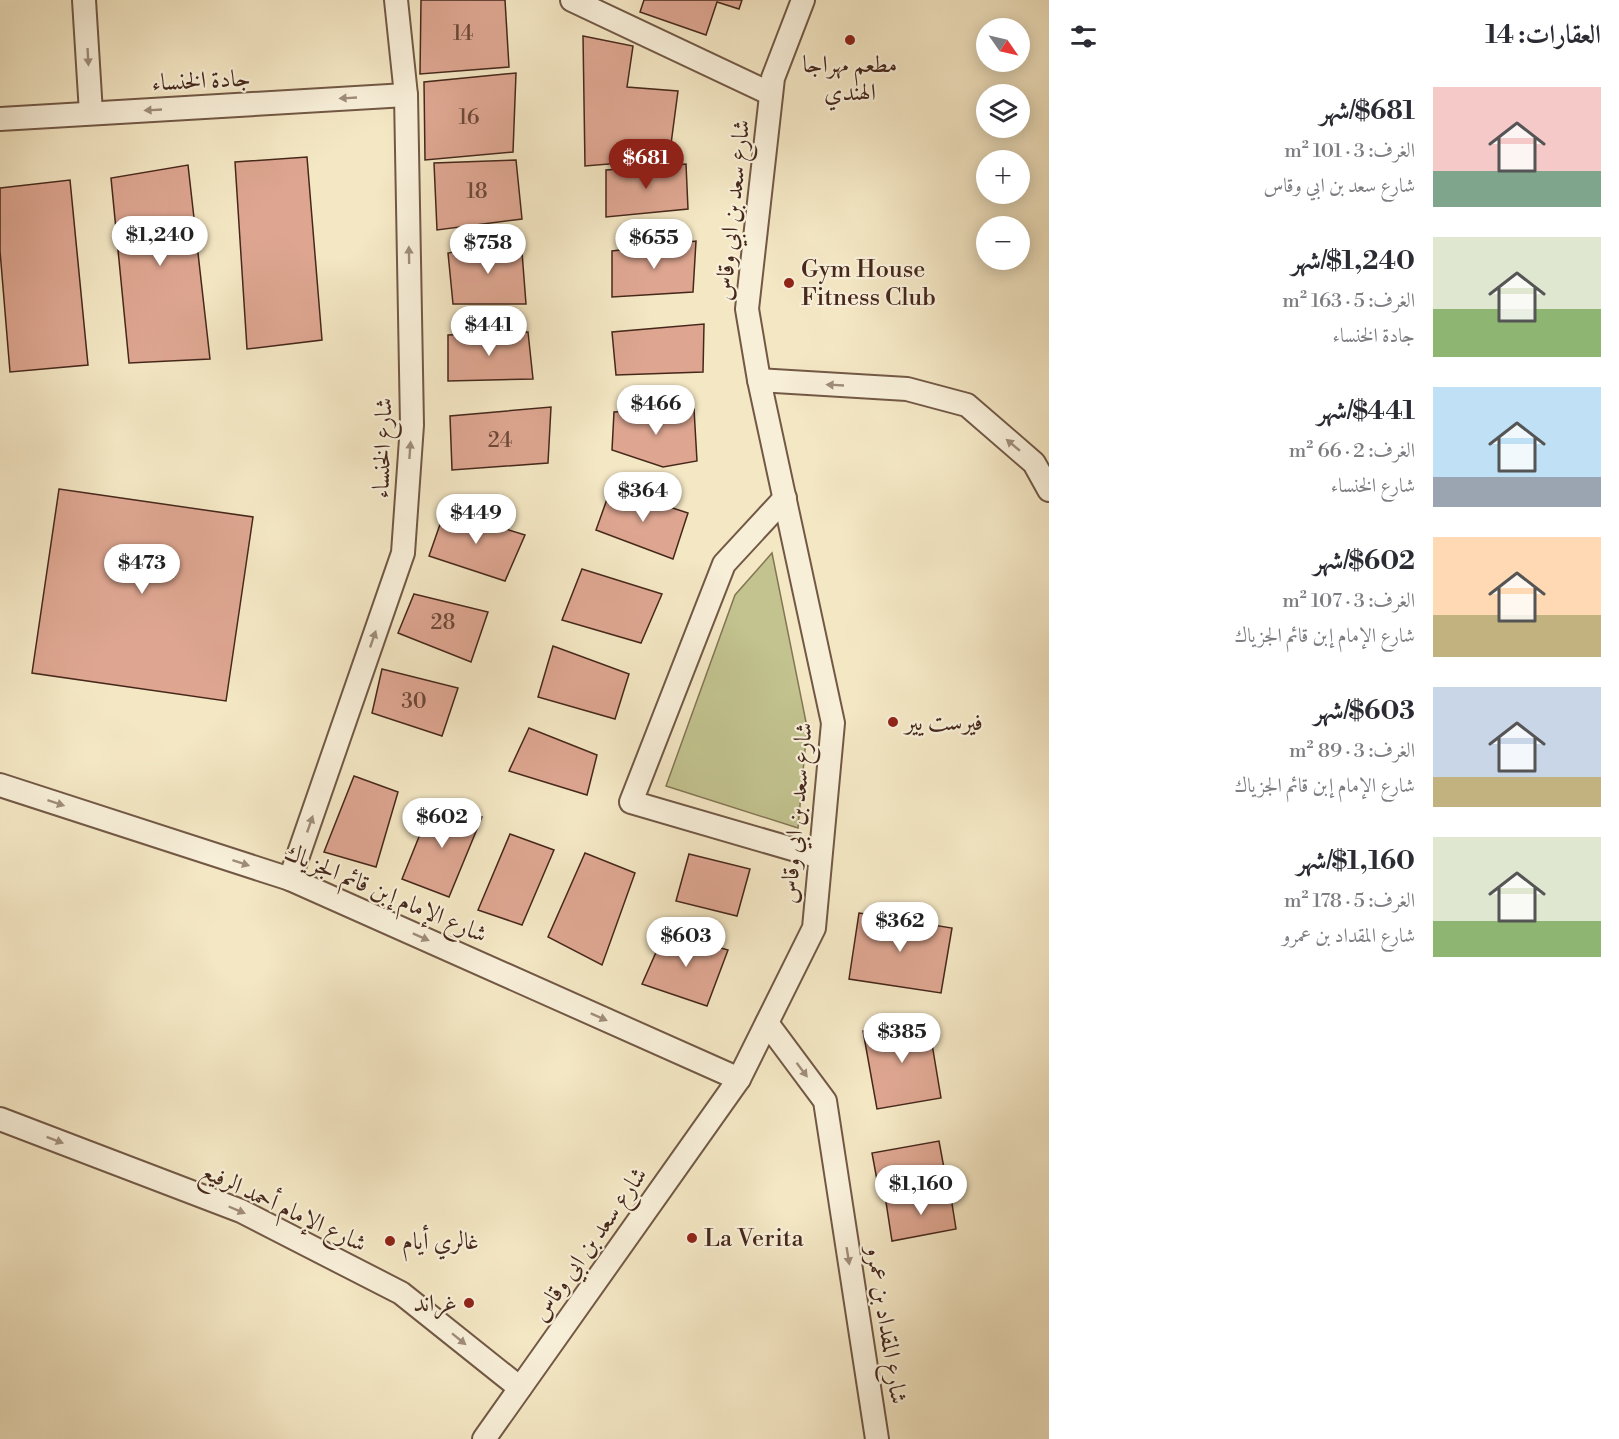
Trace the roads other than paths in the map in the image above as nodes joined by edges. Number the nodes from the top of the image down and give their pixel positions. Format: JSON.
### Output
{"nodes":[{"id":1,"x":84,"y":0,"type":"edge"},
{"id":2,"x":396,"y":0,"type":"edge"},
{"id":3,"x":572,"y":0,"type":"edge"},
{"id":4,"x":803,"y":0,"type":"edge"},
{"id":5,"x":771,"y":94,"type":"junction"},
{"id":6,"x":406,"y":95,"type":"junction"},
{"id":7,"x":91,"y":114,"type":"junction"},
{"id":8,"x":0,"y":119,"type":"edge"},
{"id":9,"x":759,"y":380,"type":"junction"},
{"id":10,"x":1049,"y":490,"type":"edge"},
{"id":11,"x":785,"y":498,"type":"junction"},
{"id":12,"x":0,"y":785,"type":"edge"},
{"id":13,"x":820,"y":857,"type":"junction"},
{"id":14,"x":291,"y":879,"type":"junction"},
{"id":15,"x":767,"y":1023,"type":"junction"},
{"id":16,"x":739,"y":1079,"type":"junction"},
{"id":17,"x":0,"y":1119,"type":"edge"},
{"id":18,"x":520,"y":1388,"type":"junction"},
{"id":19,"x":484,"y":1439,"type":"edge"},
{"id":20,"x":877,"y":1439,"type":"edge"}],
"edges":[{"from":1,"to":7,"type":"street","one_way":true},
{"from":2,"to":6,"type":"street","name":"شارع الخنساء"},
{"from":3,"to":5,"type":"street"},
{"from":4,"to":5,"type":"street","name":"شارع سعد بن ابي وقاس"},
{"from":5,"to":9,"type":"street","name":"شارع سعد بن ابي وقاس"},
{"from":6,"to":7,"type":"street","name":"جادة الخنساء","one_way":true},
{"from":14,"to":6,"type":"street","name":"شارع الخنساء","one_way":true},
{"from":7,"to":8,"type":"street","name":"جادة الخنساء"},
{"from":10,"to":9,"type":"street","one_way":true},
{"from":9,"to":11,"type":"street","name":"شارع سعد بن ابي وقاس"},
{"from":11,"to":13,"type":"street","name":"شارع سعد بن ابي وقاس"},
{"from":11,"to":13,"type":"street"},
{"from":12,"to":14,"type":"street","name":"شارع الإمام إبن قائم الجزياك","one_way":true},
{"from":13,"to":15,"type":"street","name":"شارع سعد بن ابي وقاس"},
{"from":14,"to":16,"type":"street","name":"شارع الإمام إبن قائم الجزياك","one_way":true},
{"from":15,"to":16,"type":"street","name":"شارع سعد بن ابي وقاس"},
{"from":15,"to":20,"type":"street","name":"شارع المقداد بن عمرو","one_way":true},
{"from":16,"to":18,"type":"street","name":"شارع سعد بن ابي وقاس"},
{"from":17,"to":18,"type":"street","name":"شارع الإمام أحمد الرفيع","one_way":true},
{"from":18,"to":19,"type":"street","name":"شارع سعد بن ابي وقاس"}]}
